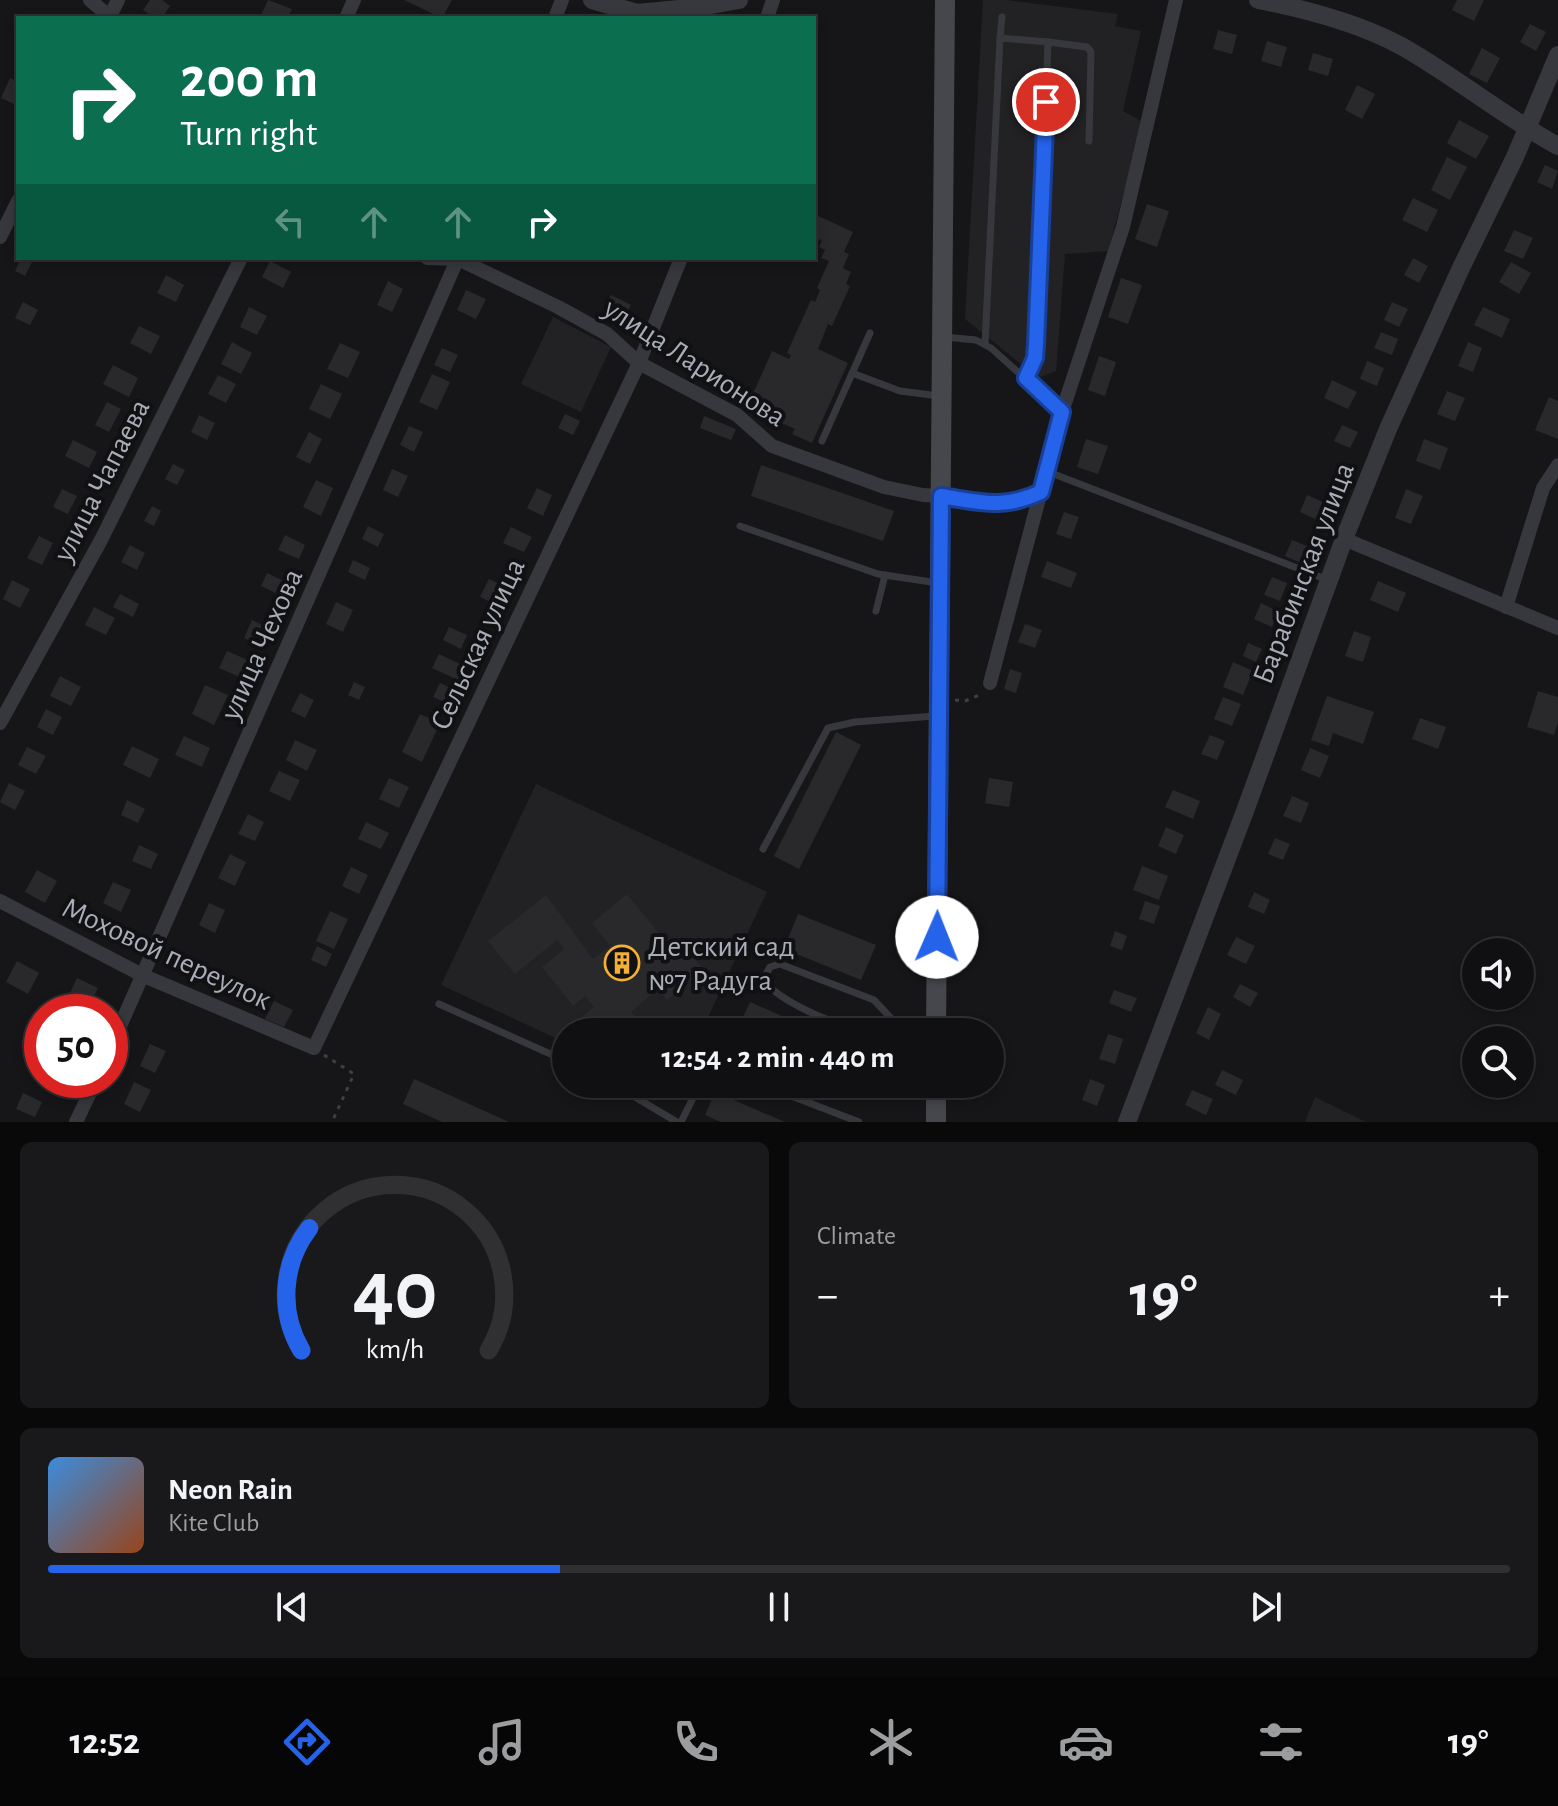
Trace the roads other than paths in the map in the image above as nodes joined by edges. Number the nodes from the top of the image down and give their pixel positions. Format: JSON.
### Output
{"nodes":[{"id":1,"x":90,"y":0,"type":"edge"},
{"id":2,"x":592,"y":0,"type":"edge"},
{"id":3,"x":739,"y":0,"type":"edge"},
{"id":4,"x":945,"y":0,"type":"edge"},
{"id":5,"x":1176,"y":0,"type":"edge"},
{"id":6,"x":1258,"y":0,"type":"edge"},
{"id":7,"x":109,"y":16,"type":"edge"},
{"id":8,"x":1002,"y":17,"type":"dead end"},
{"id":9,"x":1000,"y":38,"type":"junction"},
{"id":10,"x":1048,"y":42,"type":"junction"},
{"id":11,"x":1558,"y":55,"type":"edge"},
{"id":12,"x":1526,"y":129,"type":"junction"},
{"id":13,"x":1089,"y":141,"type":"dead end"},
{"id":14,"x":1558,"y":146,"type":"edge"},
{"id":15,"x":16,"y":205,"type":"edge"},
{"id":16,"x":0,"y":237,"type":"edge"},
{"id":17,"x":240,"y":260,"type":"edge"},
{"id":18,"x":458,"y":260,"type":"edge"},
{"id":19,"x":460,"y":260,"type":"edge"},
{"id":20,"x":680,"y":260,"type":"edge"},
{"id":21,"x":870,"y":333,"type":"dead end"},
{"id":22,"x":942,"y":337,"type":"junction"},
{"id":23,"x":985,"y":344,"type":"junction"},
{"id":24,"x":639,"y":363,"type":"junction"},
{"id":25,"x":852,"y":373,"type":"junction"},
{"id":26,"x":1026,"y":378,"type":"junction"},
{"id":27,"x":942,"y":397,"type":"junction"},
{"id":28,"x":1062,"y":412,"type":"junction"},
{"id":29,"x":822,"y":441,"type":"dead end"},
{"id":30,"x":1558,"y":465,"type":"edge"},
{"id":31,"x":1046,"y":471,"type":"junction"},
{"id":32,"x":1041,"y":492,"type":"junction"},
{"id":33,"x":941,"y":496,"type":"junction"},
{"id":34,"x":740,"y":526,"type":"dead end"},
{"id":35,"x":1344,"y":539,"type":"junction"},
{"id":36,"x":885,"y":575,"type":"junction"},
{"id":37,"x":1329,"y":580,"type":"junction"},
{"id":38,"x":940,"y":583,"type":"junction"},
{"id":39,"x":1506,"y":607,"type":"junction"},
{"id":40,"x":876,"y":611,"type":"dead end"},
{"id":41,"x":1558,"y":628,"type":"edge"},
{"id":42,"x":990,"y":683,"type":"road end"},
{"id":43,"x":939,"y":708,"type":"junction"},
{"id":44,"x":0,"y":723,"type":"edge"},
{"id":45,"x":763,"y":849,"type":"dead end"},
{"id":46,"x":0,"y":901,"type":"edge"},
{"id":47,"x":144,"y":976,"type":"junction"},
{"id":48,"x":439,"y":1004,"type":"dead end"},
{"id":49,"x":128,"y":1010,"type":"edge"},
{"id":50,"x":826,"y":1018,"type":"edge"},
{"id":51,"x":893,"y":1018,"type":"edge"},
{"id":52,"x":936,"y":1018,"type":"edge"},
{"id":53,"x":314,"y":1048,"type":"joint"},
{"id":54,"x":552,"y":1055,"type":"edge"},
{"id":55,"x":87,"y":1098,"type":"edge"},
{"id":56,"x":637,"y":1098,"type":"edge"},
{"id":57,"x":692,"y":1098,"type":"edge"},
{"id":58,"x":796,"y":1098,"type":"edge"},
{"id":59,"x":936,"y":1098,"type":"edge"},
{"id":60,"x":76,"y":1122,"type":"edge"},
{"id":61,"x":679,"y":1122,"type":"edge"},
{"id":62,"x":859,"y":1122,"type":"edge"},
{"id":63,"x":936,"y":1122,"type":"edge"},
{"id":64,"x":1127,"y":1122,"type":"edge"}],
"edges":[{"from":1,"to":7,"type":"street"},
{"from":2,"to":3,"type":"street"},
{"from":4,"to":22,"type":"main road"},
{"from":5,"to":28,"type":"street"},
{"from":6,"to":12,"type":"street"},
{"from":8,"to":9,"type":"lane"},
{"from":9,"to":10,"type":"lane"},
{"from":9,"to":23,"type":"lane"},
{"from":10,"to":13,"type":"lane"},
{"from":10,"to":26,"type":"lane"},
{"from":11,"to":12,"type":"street","name":"Барабинская улица"},
{"from":12,"to":14,"type":"street"},
{"from":12,"to":35,"type":"street","name":"Барабинская улица"},
{"from":15,"to":16,"type":"street"},
{"from":17,"to":44,"type":"street","name":"улица Чапаева"},
{"from":18,"to":47,"type":"street","name":"улица Чехова"},
{"from":19,"to":24,"type":"street","name":"улица Ларионова"},
{"from":20,"to":24,"type":"street","name":"Сельская улица"},
{"from":21,"to":25,"type":"lane"},
{"from":22,"to":23,"type":"lane"},
{"from":22,"to":27,"type":"main road"},
{"from":23,"to":26,"type":"lane"},
{"from":24,"to":33,"type":"street","name":"улица Ларионова"},
{"from":24,"to":53,"type":"street","name":"Сельская улица"},
{"from":25,"to":27,"type":"lane"},
{"from":25,"to":29,"type":"lane"},
{"from":26,"to":28,"type":"lane"},
{"from":27,"to":33,"type":"main road"},
{"from":28,"to":31,"type":"street"},
{"from":30,"to":39,"type":"street"},
{"from":31,"to":32,"type":"street"},
{"from":31,"to":37,"type":"lane"},
{"from":32,"to":33,"type":"lane"},
{"from":32,"to":42,"type":"street"},
{"from":33,"to":38,"type":"main road"},
{"from":34,"to":36,"type":"lane"},
{"from":35,"to":37,"type":"street","name":"Барабинская улица"},
{"from":35,"to":39,"type":"street"},
{"from":36,"to":38,"type":"lane"},
{"from":36,"to":40,"type":"lane"},
{"from":37,"to":64,"type":"street","name":"Барабинская улица"},
{"from":38,"to":43,"type":"main road"},
{"from":39,"to":41,"type":"street"},
{"from":43,"to":45,"type":"lane"},
{"from":43,"to":52,"type":"main road"},
{"from":46,"to":47,"type":"street","name":"Моховой переулок"},
{"from":47,"to":49,"type":"street","name":"улица Чехова"},
{"from":47,"to":53,"type":"street","name":"Моховой переулок"},
{"from":48,"to":54,"type":"lane"},
{"from":50,"to":51,"type":"lane"},
{"from":55,"to":60,"type":"street"},
{"from":56,"to":61,"type":"lane"},
{"from":57,"to":61,"type":"lane"},
{"from":58,"to":62,"type":"lane"},
{"from":59,"to":63,"type":"main road"}]}
